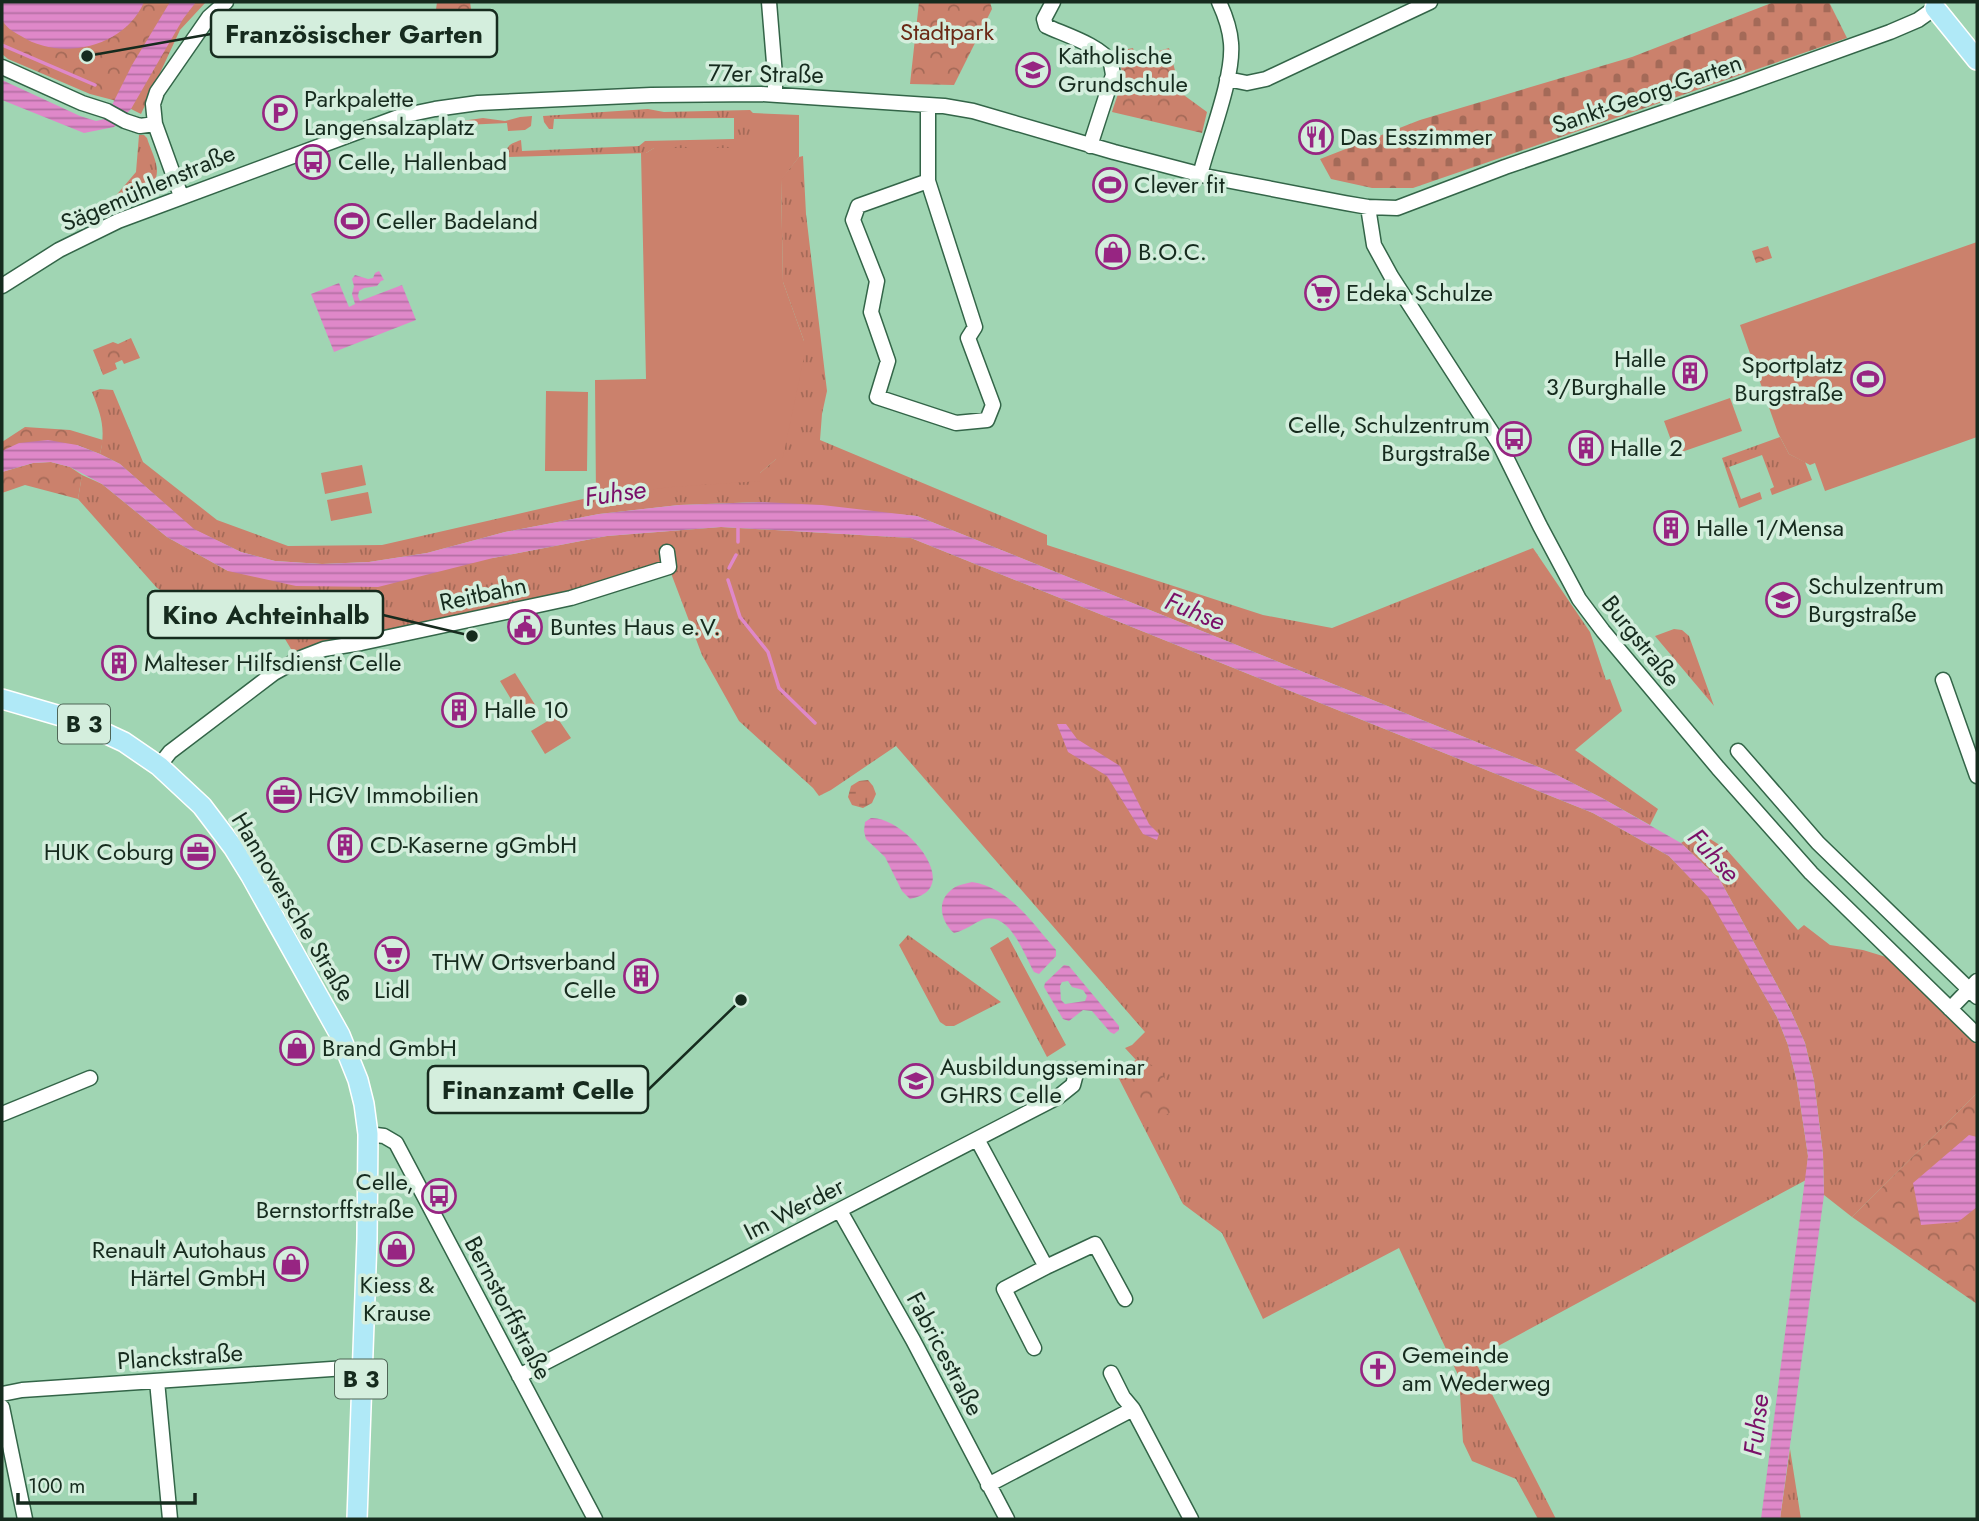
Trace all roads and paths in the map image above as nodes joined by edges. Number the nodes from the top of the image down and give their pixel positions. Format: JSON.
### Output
{"nodes":[{"id":1,"x":226,"y":2,"type":"edge"},
{"id":2,"x":769,"y":2,"type":"edge"},
{"id":3,"x":1053,"y":2,"type":"edge"},
{"id":4,"x":1219,"y":2,"type":"edge"},
{"id":5,"x":1430,"y":2,"type":"edge"},
{"id":6,"x":1935,"y":8,"type":"joint"},
{"id":7,"x":1977,"y":60,"type":"edge"},
{"id":8,"x":2,"y":67,"type":"edge"},
{"id":9,"x":1227,"y":79,"type":"junction"},
{"id":10,"x":775,"y":94,"type":"junction"},
{"id":11,"x":928,"y":104,"type":"junction"},
{"id":12,"x":154,"y":118,"type":"junction"},
{"id":13,"x":1090,"y":146,"type":"junction"},
{"id":14,"x":279,"y":160,"type":"joint"},
{"id":15,"x":1199,"y":174,"type":"junction"},
{"id":16,"x":928,"y":181,"type":"junction"},
{"id":17,"x":181,"y":197,"type":"junction"},
{"id":18,"x":1368,"y":207,"type":"junction"},
{"id":19,"x":2,"y":286,"type":"edge"},
{"id":20,"x":667,"y":552,"type":"dead end"},
{"id":21,"x":1943,"y":680,"type":"dead end"},
{"id":22,"x":2,"y":699,"type":"edge"},
{"id":23,"x":1738,"y":751,"type":"dead end"},
{"id":24,"x":159,"y":766,"type":"junction"},
{"id":25,"x":1977,"y":775,"type":"edge"},
{"id":26,"x":1975,"y":989,"type":"edge"},
{"id":27,"x":1950,"y":1009,"type":"junction"},
{"id":28,"x":1977,"y":1035,"type":"edge"},
{"id":29,"x":1077,"y":1070,"type":"dead end"},
{"id":30,"x":90,"y":1077,"type":"dead end"},
{"id":31,"x":2,"y":1114,"type":"edge"},
{"id":32,"x":368,"y":1134,"type":"junction"},
{"id":33,"x":977,"y":1139,"type":"junction"},
{"id":34,"x":840,"y":1211,"type":"junction"},
{"id":35,"x":1046,"y":1267,"type":"junction"},
{"id":36,"x":1125,"y":1300,"type":"dead end"},
{"id":37,"x":1034,"y":1349,"type":"dead end"},
{"id":38,"x":361,"y":1367,"type":"junction"},
{"id":39,"x":1111,"y":1373,"type":"dead end"},
{"id":40,"x":519,"y":1376,"type":"junction"},
{"id":41,"x":157,"y":1381,"type":"junction"},
{"id":42,"x":2,"y":1394,"type":"edge"},
{"id":43,"x":2,"y":1407,"type":"edge"},
{"id":44,"x":1133,"y":1409,"type":"junction"},
{"id":45,"x":988,"y":1485,"type":"junction"},
{"id":46,"x":24,"y":1519,"type":"edge"},
{"id":47,"x":170,"y":1519,"type":"edge"},
{"id":48,"x":356,"y":1519,"type":"edge"},
{"id":49,"x":595,"y":1519,"type":"edge"},
{"id":50,"x":1007,"y":1519,"type":"edge"},
{"id":51,"x":1191,"y":1519,"type":"edge"}],
"edges":[{"from":1,"to":12,"type":"street"},
{"from":2,"to":10,"type":"street"},
{"from":3,"to":13,"type":"street"},
{"from":4,"to":9,"type":"street"},
{"from":5,"to":9,"type":"street"},
{"from":6,"to":7,"type":"main road"},
{"from":6,"to":18,"type":"street","name":"Sankt-Georg-Garten"},
{"from":8,"to":12,"type":"street"},
{"from":9,"to":15,"type":"street"},
{"from":10,"to":11,"type":"street","name":"77er Straße"},
{"from":10,"to":14,"type":"street","name":"77er Straße"},
{"from":11,"to":13,"type":"street","name":"77er Straße"},
{"from":11,"to":16,"type":"street"},
{"from":12,"to":17,"type":"street"},
{"from":13,"to":15,"type":"street","name":"77er Straße"},
{"from":14,"to":17,"type":"street","name":"Sägemühlenstraße"},
{"from":15,"to":18,"type":"street","name":"77er Straße"},
{"from":16,"to":16,"type":"street"},
{"from":17,"to":19,"type":"street","name":"Sägemühlenstraße"},
{"from":18,"to":27,"type":"street","name":"Burgstraße"},
{"from":20,"to":24,"type":"street","name":"Reitbahn"},
{"from":21,"to":25,"type":"street"},
{"from":22,"to":24,"type":"main road","name":"Hannoversche Straße","number":"B 3"},
{"from":23,"to":26,"type":"street"},
{"from":24,"to":32,"type":"main road","name":"Hannoversche Straße","number":"B 3"},
{"from":26,"to":27,"type":"street"},
{"from":27,"to":28,"type":"street","name":"Burgstraße"},
{"from":29,"to":33,"type":"street","name":"Im Werder"},
{"from":30,"to":31,"type":"street"},
{"from":32,"to":38,"type":"main road","number":"B 3"},
{"from":32,"to":40,"type":"street","name":"Bernstorffstraße"},
{"from":33,"to":34,"type":"street","name":"Im Werder"},
{"from":33,"to":35,"type":"street"},
{"from":34,"to":40,"type":"street","name":"Im Werder"},
{"from":34,"to":45,"type":"street","name":"Fabricestraße"},
{"from":35,"to":36,"type":"street"},
{"from":35,"to":37,"type":"street"},
{"from":38,"to":41,"type":"street","name":"Planckstraße"},
{"from":38,"to":48,"type":"main road","number":"B 3"},
{"from":39,"to":44,"type":"street"},
{"from":40,"to":49,"type":"street","name":"Bernstorffstraße"},
{"from":41,"to":42,"type":"street","name":"Planckstraße"},
{"from":41,"to":47,"type":"street"},
{"from":43,"to":46,"type":"street"},
{"from":44,"to":45,"type":"street"},
{"from":44,"to":51,"type":"street"},
{"from":45,"to":50,"type":"street","name":"Fabricestraße"}]}
